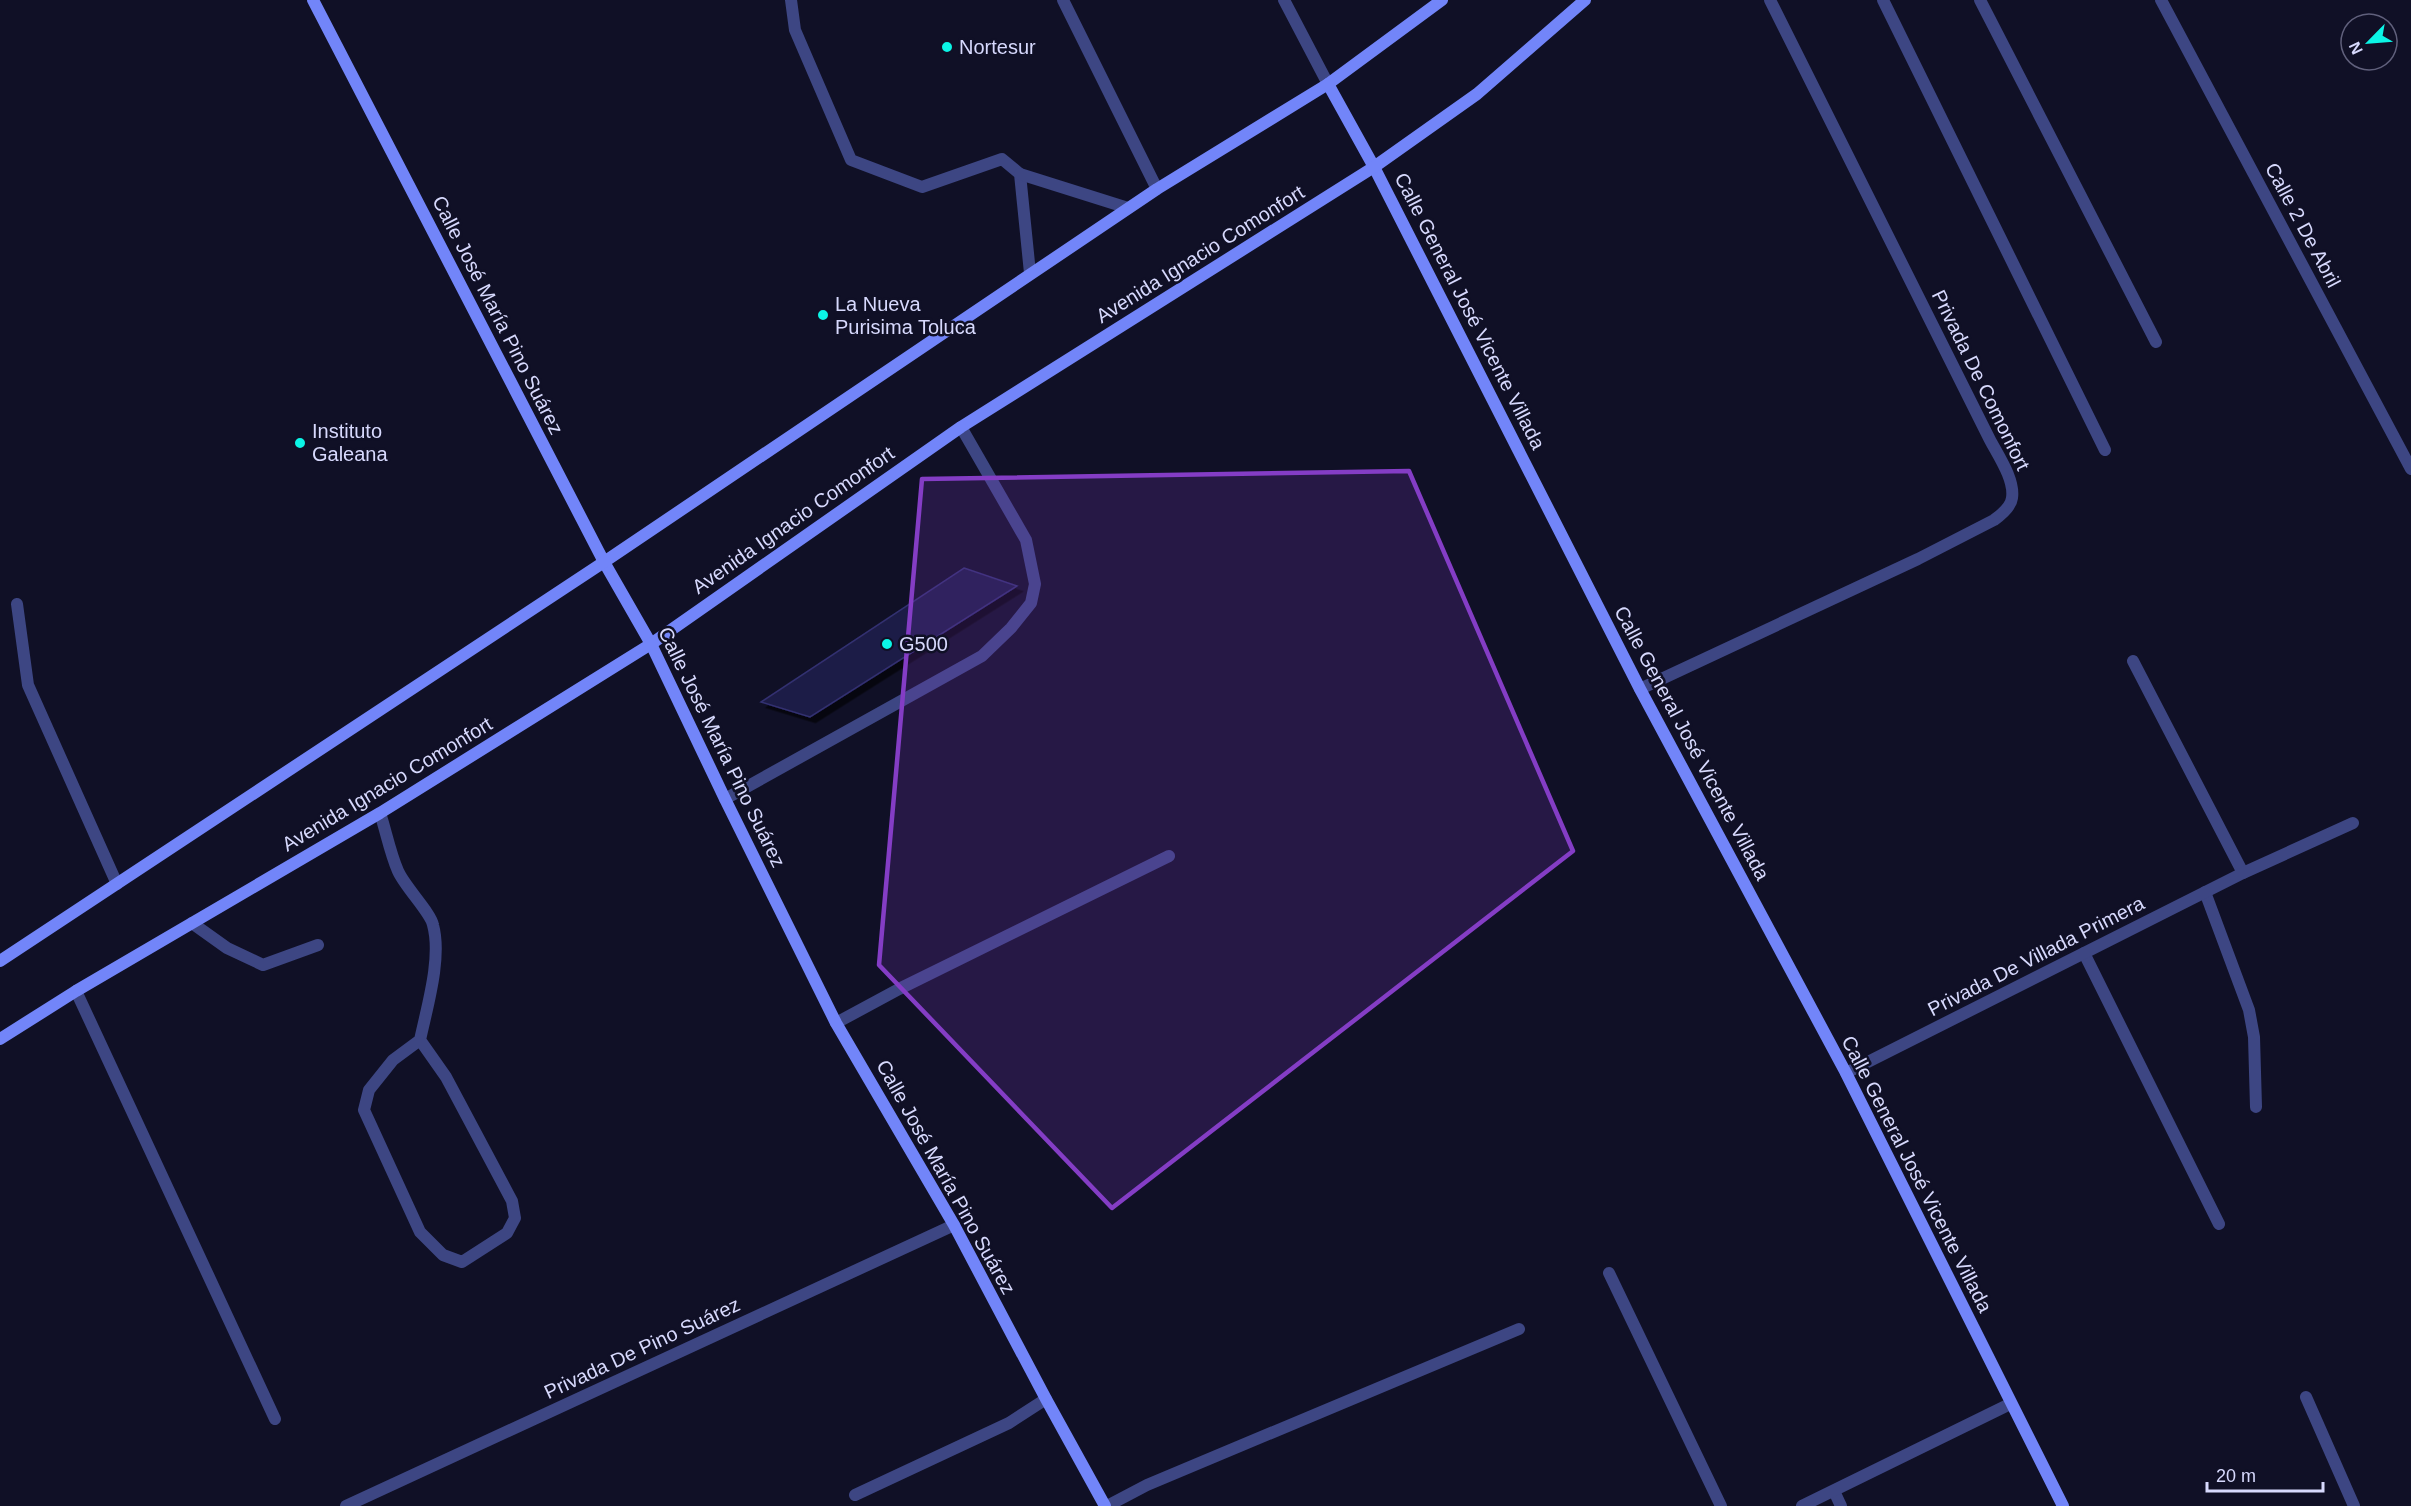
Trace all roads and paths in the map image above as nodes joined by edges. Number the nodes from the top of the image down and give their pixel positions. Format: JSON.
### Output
{"nodes":[{"id":1,"x":313,"y":0,"type":"edge"},
{"id":2,"x":791,"y":0,"type":"edge"},
{"id":3,"x":1063,"y":0,"type":"edge"},
{"id":4,"x":1284,"y":0,"type":"edge"},
{"id":5,"x":1442,"y":0,"type":"edge"},
{"id":6,"x":1585,"y":0,"type":"edge"},
{"id":7,"x":1770,"y":0,"type":"edge"},
{"id":8,"x":1882,"y":0,"type":"edge"},
{"id":9,"x":1980,"y":0,"type":"edge"},
{"id":10,"x":2161,"y":0,"type":"edge"},
{"id":11,"x":1328,"y":84,"type":"junction"},
{"id":12,"x":1374,"y":167,"type":"junction"},
{"id":13,"x":1020,"y":174,"type":"junction"},
{"id":14,"x":1157,"y":189,"type":"junction"},
{"id":15,"x":1128,"y":208,"type":"junction"},
{"id":16,"x":1030,"y":273,"type":"junction"},
{"id":17,"x":2156,"y":342,"type":"dead end"},
{"id":18,"x":961,"y":427,"type":"junction"},
{"id":19,"x":2105,"y":450,"type":"dead end"},
{"id":20,"x":2411,"y":469,"type":"edge"},
{"id":21,"x":604,"y":562,"type":"junction"},
{"id":22,"x":17,"y":604,"type":"dead end"},
{"id":23,"x":651,"y":644,"type":"junction"},
{"id":24,"x":2133,"y":661,"type":"dead end"},
{"id":25,"x":1640,"y":688,"type":"junction"},
{"id":26,"x":725,"y":799,"type":"junction"},
{"id":27,"x":380,"y":813,"type":"junction"},
{"id":28,"x":2353,"y":824,"type":"dead end"},
{"id":29,"x":1169,"y":856,"type":"dead end"},
{"id":30,"x":2243,"y":873,"type":"junction"},
{"id":31,"x":117,"y":884,"type":"junction"},
{"id":32,"x":2205,"y":892,"type":"junction"},
{"id":33,"x":192,"y":923,"type":"junction"},
{"id":34,"x":318,"y":945,"type":"dead end"},
{"id":35,"x":2084,"y":953,"type":"junction"},
{"id":36,"x":0,"y":961,"type":"edge"},
{"id":37,"x":76,"y":991,"type":"junction"},
{"id":38,"x":836,"y":1023,"type":"junction"},
{"id":39,"x":0,"y":1038,"type":"edge"},
{"id":40,"x":420,"y":1040,"type":"junction"},
{"id":41,"x":1846,"y":1073,"type":"junction"},
{"id":42,"x":2256,"y":1107,"type":"dead end"},
{"id":43,"x":2219,"y":1224,"type":"dead end"},
{"id":44,"x":954,"y":1225,"type":"junction"},
{"id":45,"x":1609,"y":1273,"type":"dead end"},
{"id":46,"x":1519,"y":1329,"type":"dead end"},
{"id":47,"x":2306,"y":1397,"type":"dead end"},
{"id":48,"x":1046,"y":1400,"type":"junction"},
{"id":49,"x":2010,"y":1404,"type":"junction"},
{"id":50,"x":275,"y":1419,"type":"dead end"},
{"id":51,"x":1834,"y":1491,"type":"junction"},
{"id":52,"x":855,"y":1494,"type":"dead end"},
{"id":53,"x":346,"y":1506,"type":"edge"},
{"id":54,"x":1106,"y":1506,"type":"edge"},
{"id":55,"x":1721,"y":1506,"type":"edge"},
{"id":56,"x":1802,"y":1506,"type":"edge"},
{"id":57,"x":1841,"y":1506,"type":"edge"},
{"id":58,"x":2063,"y":1506,"type":"edge"},
{"id":59,"x":2354,"y":1506,"type":"edge"}],
"edges":[{"from":1,"to":21,"type":"main road","name":"Calle José María Pino Suárez"},
{"from":2,"to":13,"type":"street"},
{"from":3,"to":14,"type":"street"},
{"from":4,"to":11,"type":"street","name":"Calle General José Vicente Villada"},
{"from":5,"to":11,"type":"main road"},
{"from":6,"to":12,"type":"main road","name":"Avenida Ignacio Comonfort"},
{"from":7,"to":25,"type":"street","name":"Privada De Comonfort"},
{"from":8,"to":19,"type":"street"},
{"from":9,"to":17,"type":"street"},
{"from":10,"to":20,"type":"street","name":"Calle 2 De Abril"},
{"from":11,"to":12,"type":"main road","name":"Calle General José Vicente Villada"},
{"from":11,"to":14,"type":"main road"},
{"from":12,"to":18,"type":"main road","name":"Avenida Ignacio Comonfort"},
{"from":12,"to":25,"type":"main road","name":"Calle General José Vicente Villada"},
{"from":13,"to":15,"type":"street"},
{"from":13,"to":16,"type":"street"},
{"from":14,"to":15,"type":"main road"},
{"from":15,"to":16,"type":"main road"},
{"from":16,"to":21,"type":"main road"},
{"from":18,"to":23,"type":"main road","name":"Avenida Ignacio Comonfort"},
{"from":18,"to":26,"type":"street"},
{"from":21,"to":23,"type":"main road","name":"Calle José María Pino Suárez"},
{"from":21,"to":31,"type":"main road"},
{"from":22,"to":31,"type":"street"},
{"from":23,"to":26,"type":"main road","name":"Calle José María Pino Suárez"},
{"from":23,"to":27,"type":"main road","name":"Avenida Ignacio Comonfort"},
{"from":24,"to":30,"type":"street"},
{"from":25,"to":41,"type":"main road","name":"Calle General José Vicente Villada"},
{"from":26,"to":38,"type":"main road","name":"Calle José María Pino Suárez"},
{"from":27,"to":33,"type":"main road","name":"Avenida Ignacio Comonfort"},
{"from":27,"to":40,"type":"street"},
{"from":28,"to":30,"type":"street","name":"Privada De Villada Primera"},
{"from":29,"to":38,"type":"street"},
{"from":30,"to":32,"type":"street","name":"Privada De Villada Primera"},
{"from":31,"to":36,"type":"main road"},
{"from":32,"to":35,"type":"street","name":"Privada De Villada Primera"},
{"from":32,"to":42,"type":"street"},
{"from":33,"to":34,"type":"street"},
{"from":33,"to":37,"type":"main road","name":"Avenida Ignacio Comonfort"},
{"from":35,"to":41,"type":"street","name":"Privada De Villada Primera"},
{"from":35,"to":43,"type":"street"},
{"from":37,"to":39,"type":"main road","name":"Avenida Ignacio Comonfort"},
{"from":37,"to":50,"type":"street"},
{"from":38,"to":44,"type":"main road","name":"Calle José María Pino Suárez"},
{"from":40,"to":40,"type":"street"},
{"from":41,"to":49,"type":"main road","name":"Calle General José Vicente Villada"},
{"from":44,"to":48,"type":"main road","name":"Calle José María Pino Suárez"},
{"from":44,"to":53,"type":"street","name":"Privada De Pino Suárez"},
{"from":45,"to":55,"type":"street"},
{"from":46,"to":54,"type":"street"},
{"from":47,"to":59,"type":"street"},
{"from":48,"to":52,"type":"street"},
{"from":48,"to":54,"type":"main road","name":"Calle José María Pino Suárez"},
{"from":49,"to":51,"type":"street"},
{"from":49,"to":58,"type":"main road","name":"Calle General José Vicente Villada"},
{"from":51,"to":56,"type":"street"},
{"from":51,"to":57,"type":"street"}]}
